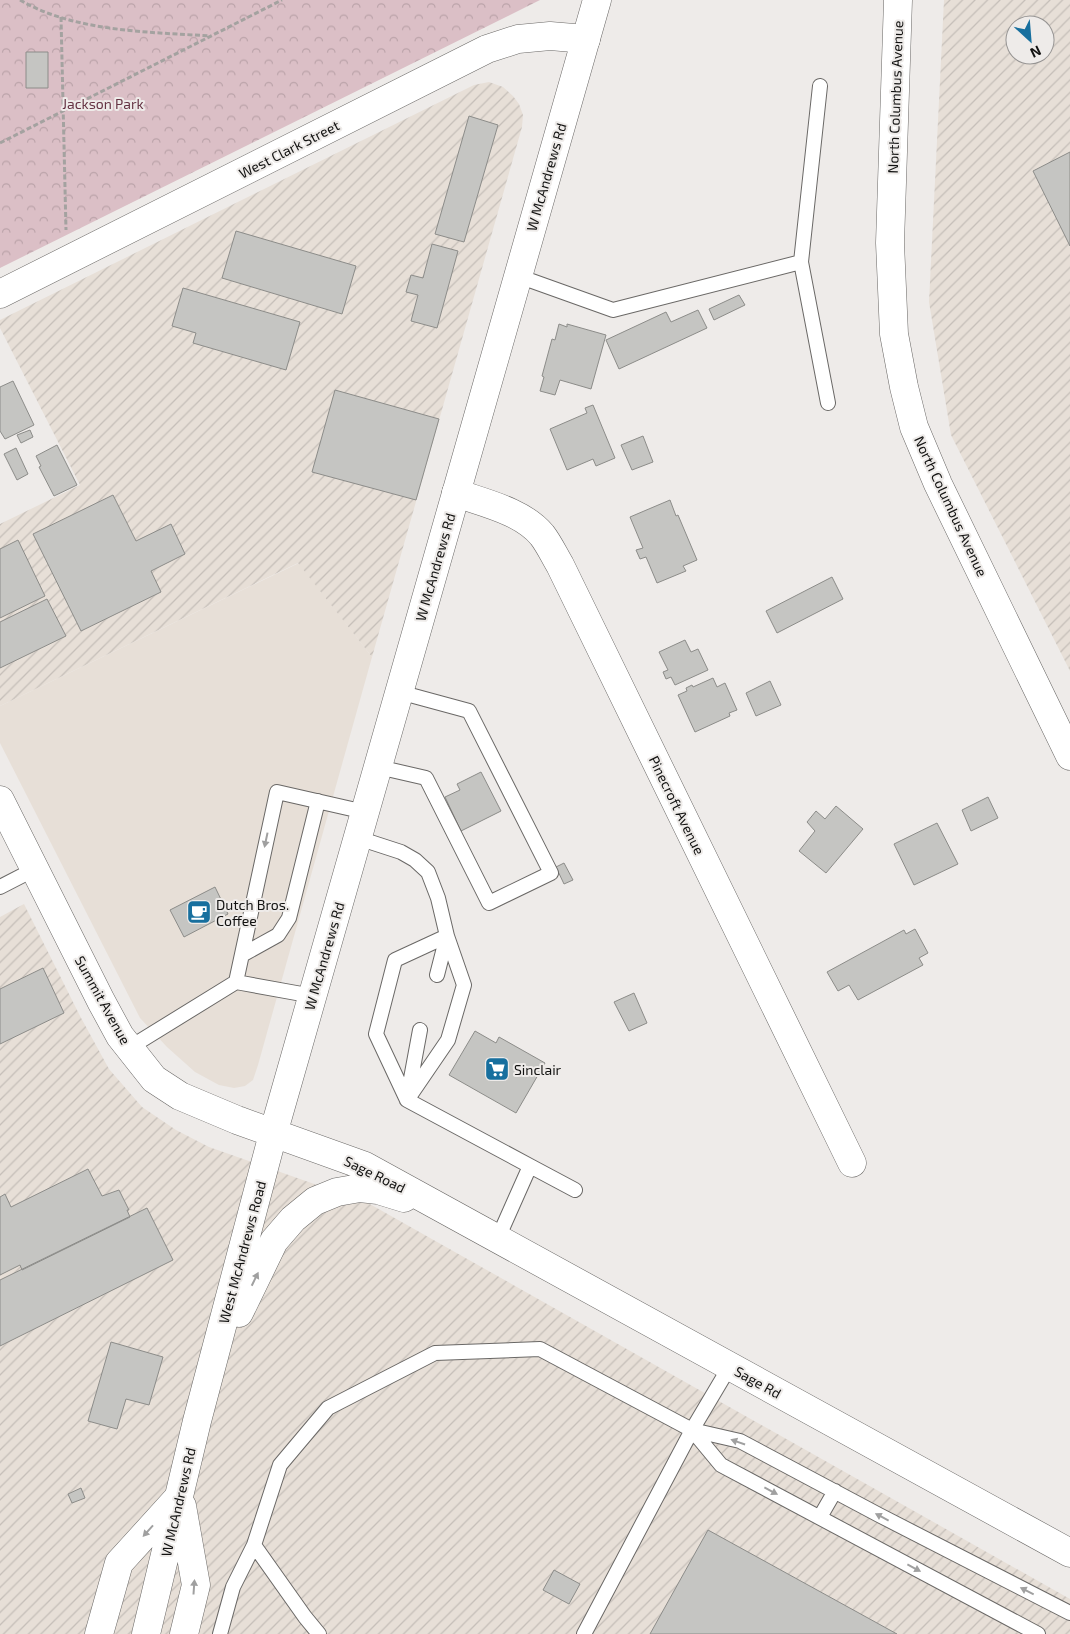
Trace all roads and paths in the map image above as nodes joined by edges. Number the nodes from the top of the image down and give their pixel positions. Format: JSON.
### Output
{"nodes":[{"id":1,"x":20,"y":0,"type":"edge"},
{"id":2,"x":282,"y":0,"type":"edge"},
{"id":3,"x":596,"y":0,"type":"edge"},
{"id":4,"x":898,"y":0,"type":"edge"},
{"id":5,"x":61,"y":17,"type":"junction"},
{"id":6,"x":212,"y":36,"type":"junction"},
{"id":7,"x":586,"y":39,"type":"junction"},
{"id":8,"x":820,"y":86,"type":"dead end"},
{"id":9,"x":63,"y":111,"type":"junction"},
{"id":10,"x":0,"y":144,"type":"edge"},
{"id":11,"x":67,"y":260,"type":"junction"},
{"id":12,"x":801,"y":262,"type":"junction"},
{"id":13,"x":518,"y":276,"type":"junction"},
{"id":14,"x":0,"y":294,"type":"edge"},
{"id":15,"x":828,"y":403,"type":"dead end"},
{"id":16,"x":456,"y":493,"type":"junction"},
{"id":17,"x":399,"y":692,"type":"junction"},
{"id":18,"x":1070,"y":756,"type":"edge"},
{"id":19,"x":378,"y":767,"type":"junction"},
{"id":20,"x":0,"y":800,"type":"edge"},
{"id":21,"x":318,"y":802,"type":"junction"},
{"id":22,"x":365,"y":812,"type":"junction"},
{"id":23,"x":358,"y":838,"type":"junction"},
{"id":24,"x":35,"y":869,"type":"junction"},
{"id":25,"x":0,"y":887,"type":"edge"},
{"id":26,"x":447,"y":936,"type":"junction"},
{"id":27,"x":242,"y":956,"type":"junction"},
{"id":28,"x":437,"y":975,"type":"dead end"},
{"id":29,"x":236,"y":982,"type":"junction"},
{"id":30,"x":313,"y":996,"type":"junction"},
{"id":31,"x":420,"y":1030,"type":"dead end"},
{"id":32,"x":129,"y":1048,"type":"junction"},
{"id":33,"x":408,"y":1100,"type":"junction"},
{"id":34,"x":273,"y":1134,"type":"junction"},
{"id":35,"x":852,"y":1163,"type":"dead end"},
{"id":36,"x":530,"y":1166,"type":"junction"},
{"id":37,"x":575,"y":1190,"type":"dead end"},
{"id":38,"x":446,"y":1210,"type":"junction"},
{"id":39,"x":498,"y":1238,"type":"junction"},
{"id":40,"x":730,"y":1366,"type":"junction"},
{"id":41,"x":210,"y":1370,"type":"junction"},
{"id":42,"x":692,"y":1430,"type":"junction"},
{"id":43,"x":835,"y":1491,"type":"junction"},
{"id":44,"x":180,"y":1495,"type":"junction"},
{"id":45,"x":820,"y":1517,"type":"junction"},
{"id":46,"x":254,"y":1545,"type":"junction"},
{"id":47,"x":1070,"y":1553,"type":"edge"},
{"id":48,"x":1070,"y":1613,"type":"edge"},
{"id":49,"x":99,"y":1634,"type":"edge"},
{"id":50,"x":146,"y":1634,"type":"edge"},
{"id":51,"x":184,"y":1634,"type":"edge"},
{"id":52,"x":220,"y":1634,"type":"edge"},
{"id":53,"x":319,"y":1634,"type":"edge"},
{"id":54,"x":584,"y":1634,"type":"edge"},
{"id":55,"x":1038,"y":1634,"type":"edge"}],
"edges":[{"from":1,"to":5,"type":"path"},
{"from":2,"to":6,"type":"path"},
{"from":3,"to":7,"type":"main road","name":"W McAndrews Rd"},
{"from":4,"to":18,"type":"main road","name":"North Columbus Avenue"},
{"from":5,"to":6,"type":"path"},
{"from":5,"to":9,"type":"path"},
{"from":6,"to":9,"type":"path"},
{"from":7,"to":11,"type":"main road","name":"West Clark Street"},
{"from":7,"to":13,"type":"main road","name":"W McAndrews Rd"},
{"from":8,"to":12,"type":"lane"},
{"from":9,"to":10,"type":"path"},
{"from":9,"to":11,"type":"path"},
{"from":11,"to":14,"type":"main road","name":"West Clark Street"},
{"from":12,"to":13,"type":"lane"},
{"from":12,"to":15,"type":"lane"},
{"from":13,"to":16,"type":"main road","name":"W McAndrews Rd"},
{"from":16,"to":17,"type":"main road","name":"W McAndrews Rd"},
{"from":16,"to":35,"type":"main road","name":"Pinecroft Avenue"},
{"from":17,"to":19,"type":"main road","name":"W McAndrews Rd"},
{"from":17,"to":19,"type":"lane"},
{"from":19,"to":22,"type":"main road","name":"W McAndrews Rd"},
{"from":20,"to":24,"type":"main road","name":"Summit Avenue"},
{"from":21,"to":22,"type":"lane"},
{"from":21,"to":27,"type":"lane"},
{"from":21,"to":27,"type":"lane","one_way":true},
{"from":22,"to":23,"type":"main road","name":"W McAndrews Rd"},
{"from":23,"to":26,"type":"lane"},
{"from":23,"to":30,"type":"main road","name":"W McAndrews Rd"},
{"from":24,"to":25,"type":"lane"},
{"from":24,"to":32,"type":"main road","name":"Summit Avenue"},
{"from":26,"to":28,"type":"lane"},
{"from":26,"to":33,"type":"lane"},
{"from":26,"to":33,"type":"lane"},
{"from":27,"to":29,"type":"lane"},
{"from":29,"to":30,"type":"lane"},
{"from":29,"to":32,"type":"lane"},
{"from":30,"to":34,"type":"main road","name":"W McAndrews Rd"},
{"from":31,"to":33,"type":"lane"},
{"from":32,"to":34,"type":"main road","name":"Summit Avenue"},
{"from":33,"to":36,"type":"lane"},
{"from":34,"to":38,"type":"main road","name":"Sage Road"},
{"from":34,"to":41,"type":"main road","name":"West McAndrews Road"},
{"from":36,"to":37,"type":"lane"},
{"from":36,"to":39,"type":"lane"},
{"from":38,"to":39,"type":"main road","name":"Sage Rd"},
{"from":41,"to":38,"type":"main road","one_way":true},
{"from":39,"to":40,"type":"main road","name":"Sage Rd"},
{"from":40,"to":42,"type":"lane"},
{"from":40,"to":47,"type":"main road","name":"Sage Rd"},
{"from":41,"to":44,"type":"main road","name":"W McAndrews Rd"},
{"from":43,"to":42,"type":"lane","one_way":true},
{"from":42,"to":45,"type":"lane","one_way":true},
{"from":42,"to":46,"type":"lane"},
{"from":42,"to":54,"type":"lane"},
{"from":43,"to":45,"type":"lane"},
{"from":48,"to":43,"type":"lane","one_way":true},
{"from":44,"to":49,"type":"main road","one_way":true},
{"from":44,"to":50,"type":"main road","name":"W McAndrews Rd"},
{"from":51,"to":44,"type":"main road","one_way":true},
{"from":45,"to":55,"type":"lane","one_way":true},
{"from":46,"to":52,"type":"lane"},
{"from":46,"to":53,"type":"lane"}]}
